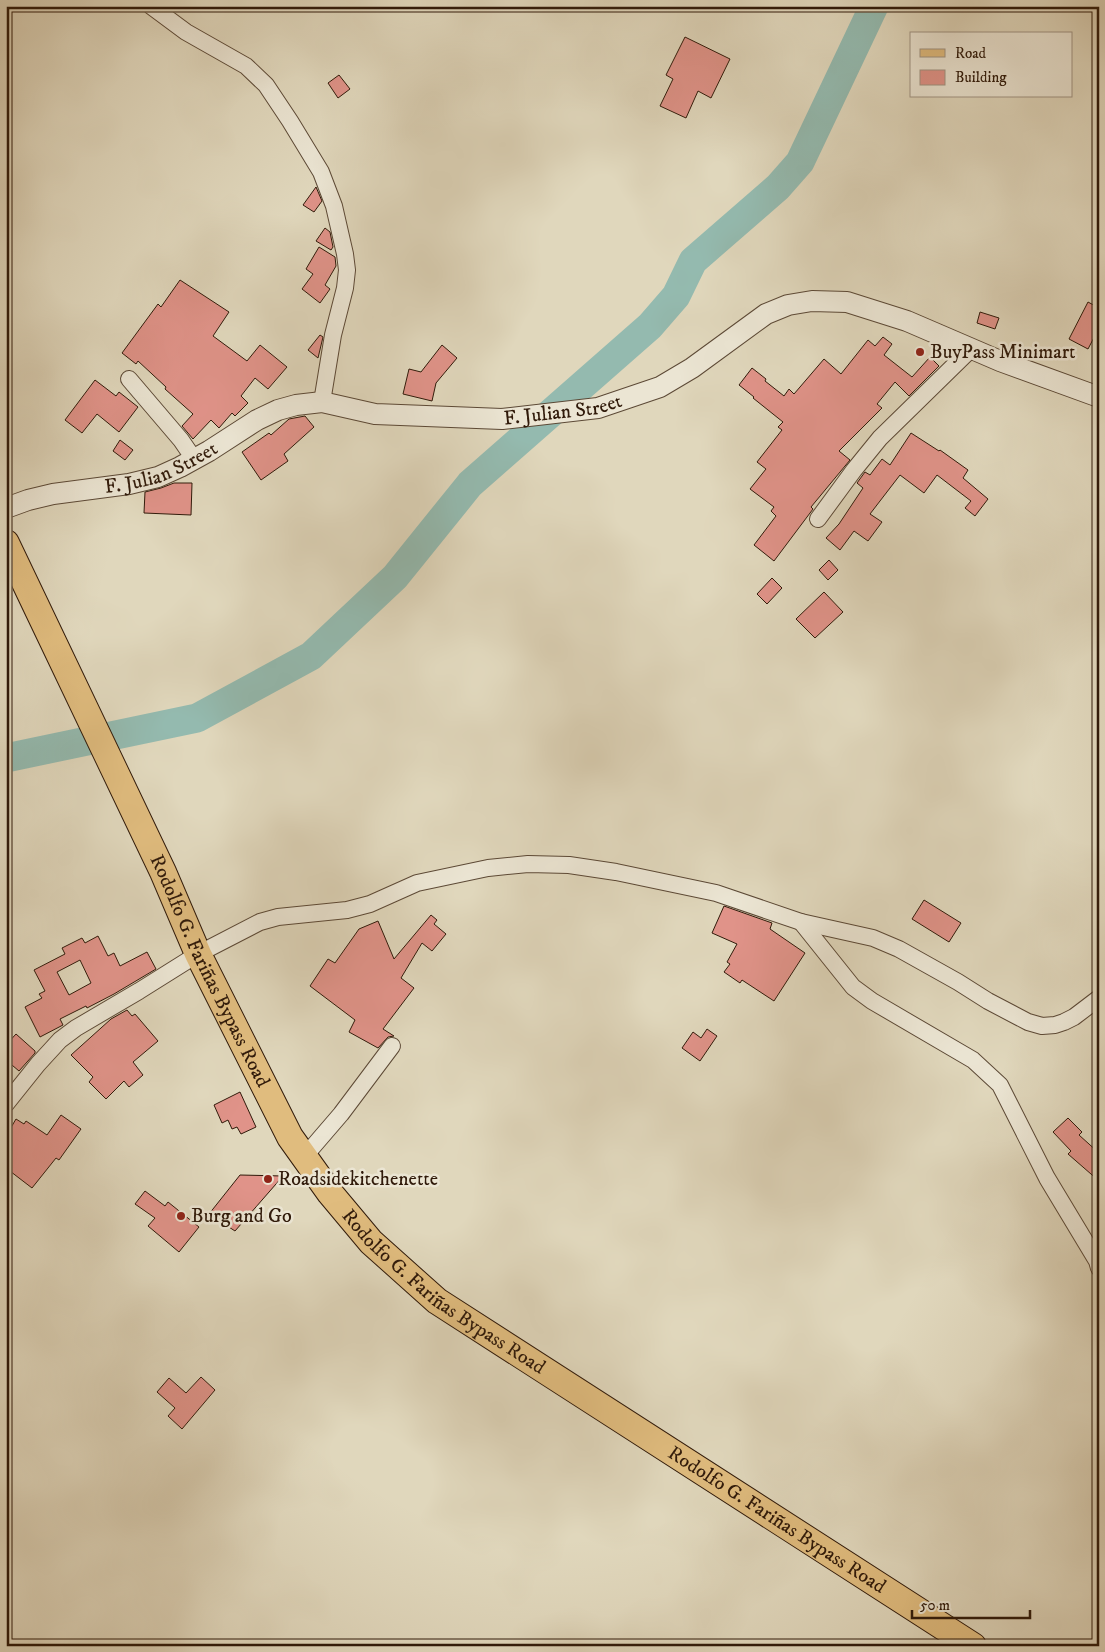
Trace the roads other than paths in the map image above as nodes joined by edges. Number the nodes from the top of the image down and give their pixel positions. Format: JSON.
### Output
{"nodes":[{"id":1,"x":151,"y":6,"type":"edge"},
{"id":2,"x":971,"y":349,"type":"junction"},
{"id":3,"x":129,"y":379,"type":"dead end"},
{"id":4,"x":1099,"y":397,"type":"edge"},
{"id":5,"x":322,"y":402,"type":"junction"},
{"id":6,"x":194,"y":459,"type":"junction"},
{"id":7,"x":6,"y":508,"type":"edge"},
{"id":8,"x":818,"y":519,"type":"dead end"},
{"id":9,"x":6,"y":544,"type":"edge"},
{"id":10,"x":802,"y":922,"type":"junction"},
{"id":11,"x":198,"y":954,"type":"junction"},
{"id":12,"x":1099,"y":998,"type":"edge"},
{"id":13,"x":392,"y":1046,"type":"dead end"},
{"id":14,"x":6,"y":1104,"type":"edge"},
{"id":15,"x":304,"y":1157,"type":"junction"},
{"id":16,"x":1099,"y":1268,"type":"edge"},
{"id":17,"x":974,"y":1646,"type":"edge"}],
"edges":[{"from":1,"to":5,"type":"street"},
{"from":2,"to":4,"type":"street","name":"F. Julian Street"},
{"from":2,"to":5,"type":"street","name":"F. Julian Street"},
{"from":2,"to":8,"type":"street"},
{"from":3,"to":6,"type":"street"},
{"from":5,"to":6,"type":"street","name":"F. Julian Street"},
{"from":6,"to":7,"type":"street","name":"F. Julian Street"},
{"from":9,"to":11,"type":"main road","name":"Rodolfo G. Fariñas Bypass Road"},
{"from":10,"to":11,"type":"street"},
{"from":10,"to":12,"type":"street"},
{"from":10,"to":16,"type":"street"},
{"from":11,"to":14,"type":"street"},
{"from":11,"to":15,"type":"main road","name":"Rodolfo G. Fariñas Bypass Road"},
{"from":13,"to":15,"type":"street"},
{"from":15,"to":17,"type":"main road","name":"Rodolfo G. Fariñas Bypass Road"}]}
